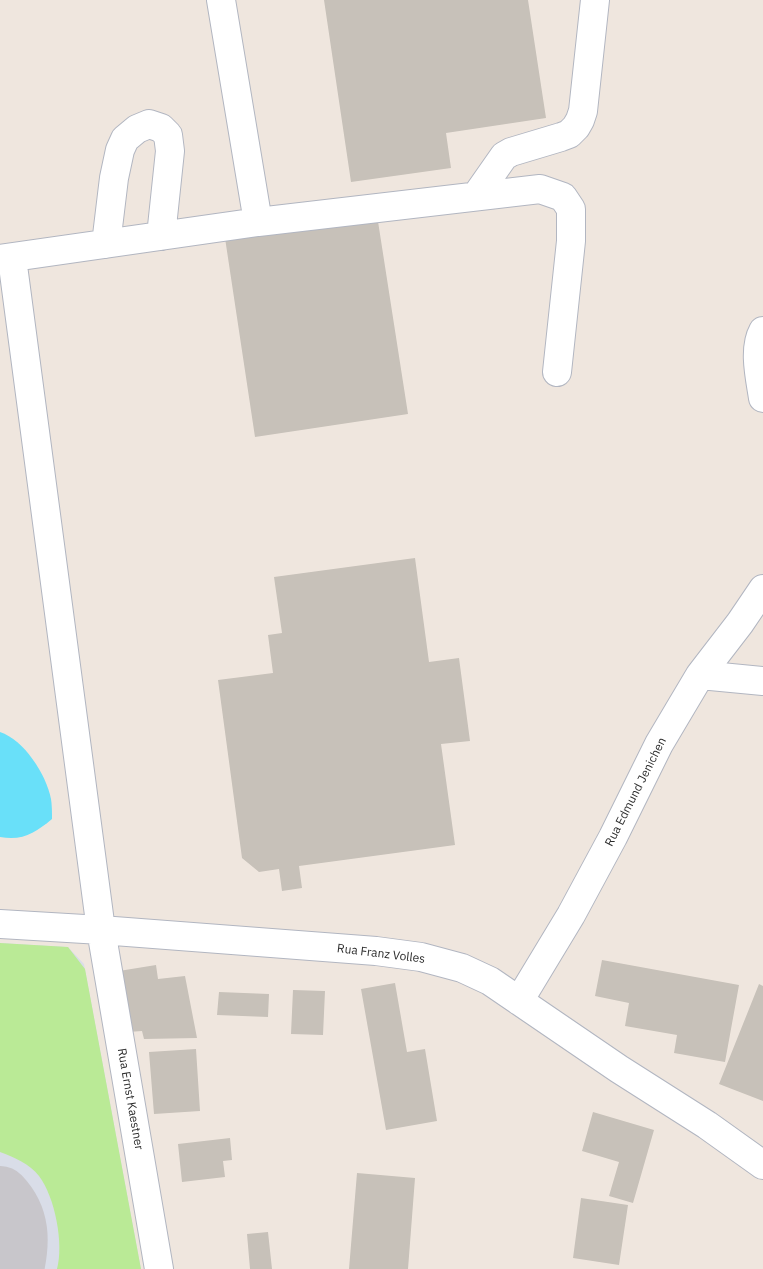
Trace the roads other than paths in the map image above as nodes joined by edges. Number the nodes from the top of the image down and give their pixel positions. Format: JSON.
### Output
{"nodes":[{"id":1,"x":221,"y":0,"type":"edge"},
{"id":2,"x":595,"y":0,"type":"edge"},
{"id":3,"x":476,"y":196,"type":"junction"},
{"id":4,"x":258,"y":222,"type":"junction"},
{"id":5,"x":161,"y":236,"type":"junction"},
{"id":6,"x":106,"y":244,"type":"junction"},
{"id":7,"x":6,"y":258,"type":"edge"},
{"id":8,"x":763,"y":331,"type":"edge"},
{"id":9,"x":557,"y":372,"type":"dead end"},
{"id":10,"x":763,"y":398,"type":"edge"},
{"id":11,"x":763,"y":589,"type":"edge"},
{"id":12,"x":700,"y":675,"type":"junction"},
{"id":13,"x":763,"y":681,"type":"edge"},
{"id":14,"x":0,"y":924,"type":"edge"},
{"id":15,"x":101,"y":930,"type":"junction"},
{"id":16,"x":519,"y":1001,"type":"junction"},
{"id":17,"x":763,"y":1165,"type":"edge"},
{"id":18,"x":159,"y":1269,"type":"edge"}],
"edges":[{"from":1,"to":4,"type":"street"},
{"from":2,"to":3,"type":"street"},
{"from":3,"to":4,"type":"street"},
{"from":3,"to":9,"type":"street"},
{"from":4,"to":5,"type":"street"},
{"from":5,"to":6,"type":"street"},
{"from":5,"to":6,"type":"street"},
{"from":6,"to":7,"type":"street"},
{"from":7,"to":15,"type":"street","name":"Rua Ernst Kaestner"},
{"from":8,"to":10,"type":"street"},
{"from":11,"to":12,"type":"street","name":"Rua Edmund Jenichen"},
{"from":12,"to":13,"type":"street"},
{"from":12,"to":16,"type":"street","name":"Rua Edmund Jenichen"},
{"from":14,"to":15,"type":"street","name":"Rua Franz Volles"},
{"from":15,"to":16,"type":"street","name":"Rua Franz Volles"},
{"from":15,"to":18,"type":"street","name":"Rua Ernst Kaestner"},
{"from":16,"to":17,"type":"street","name":"Rua Franz Volles"}]}
